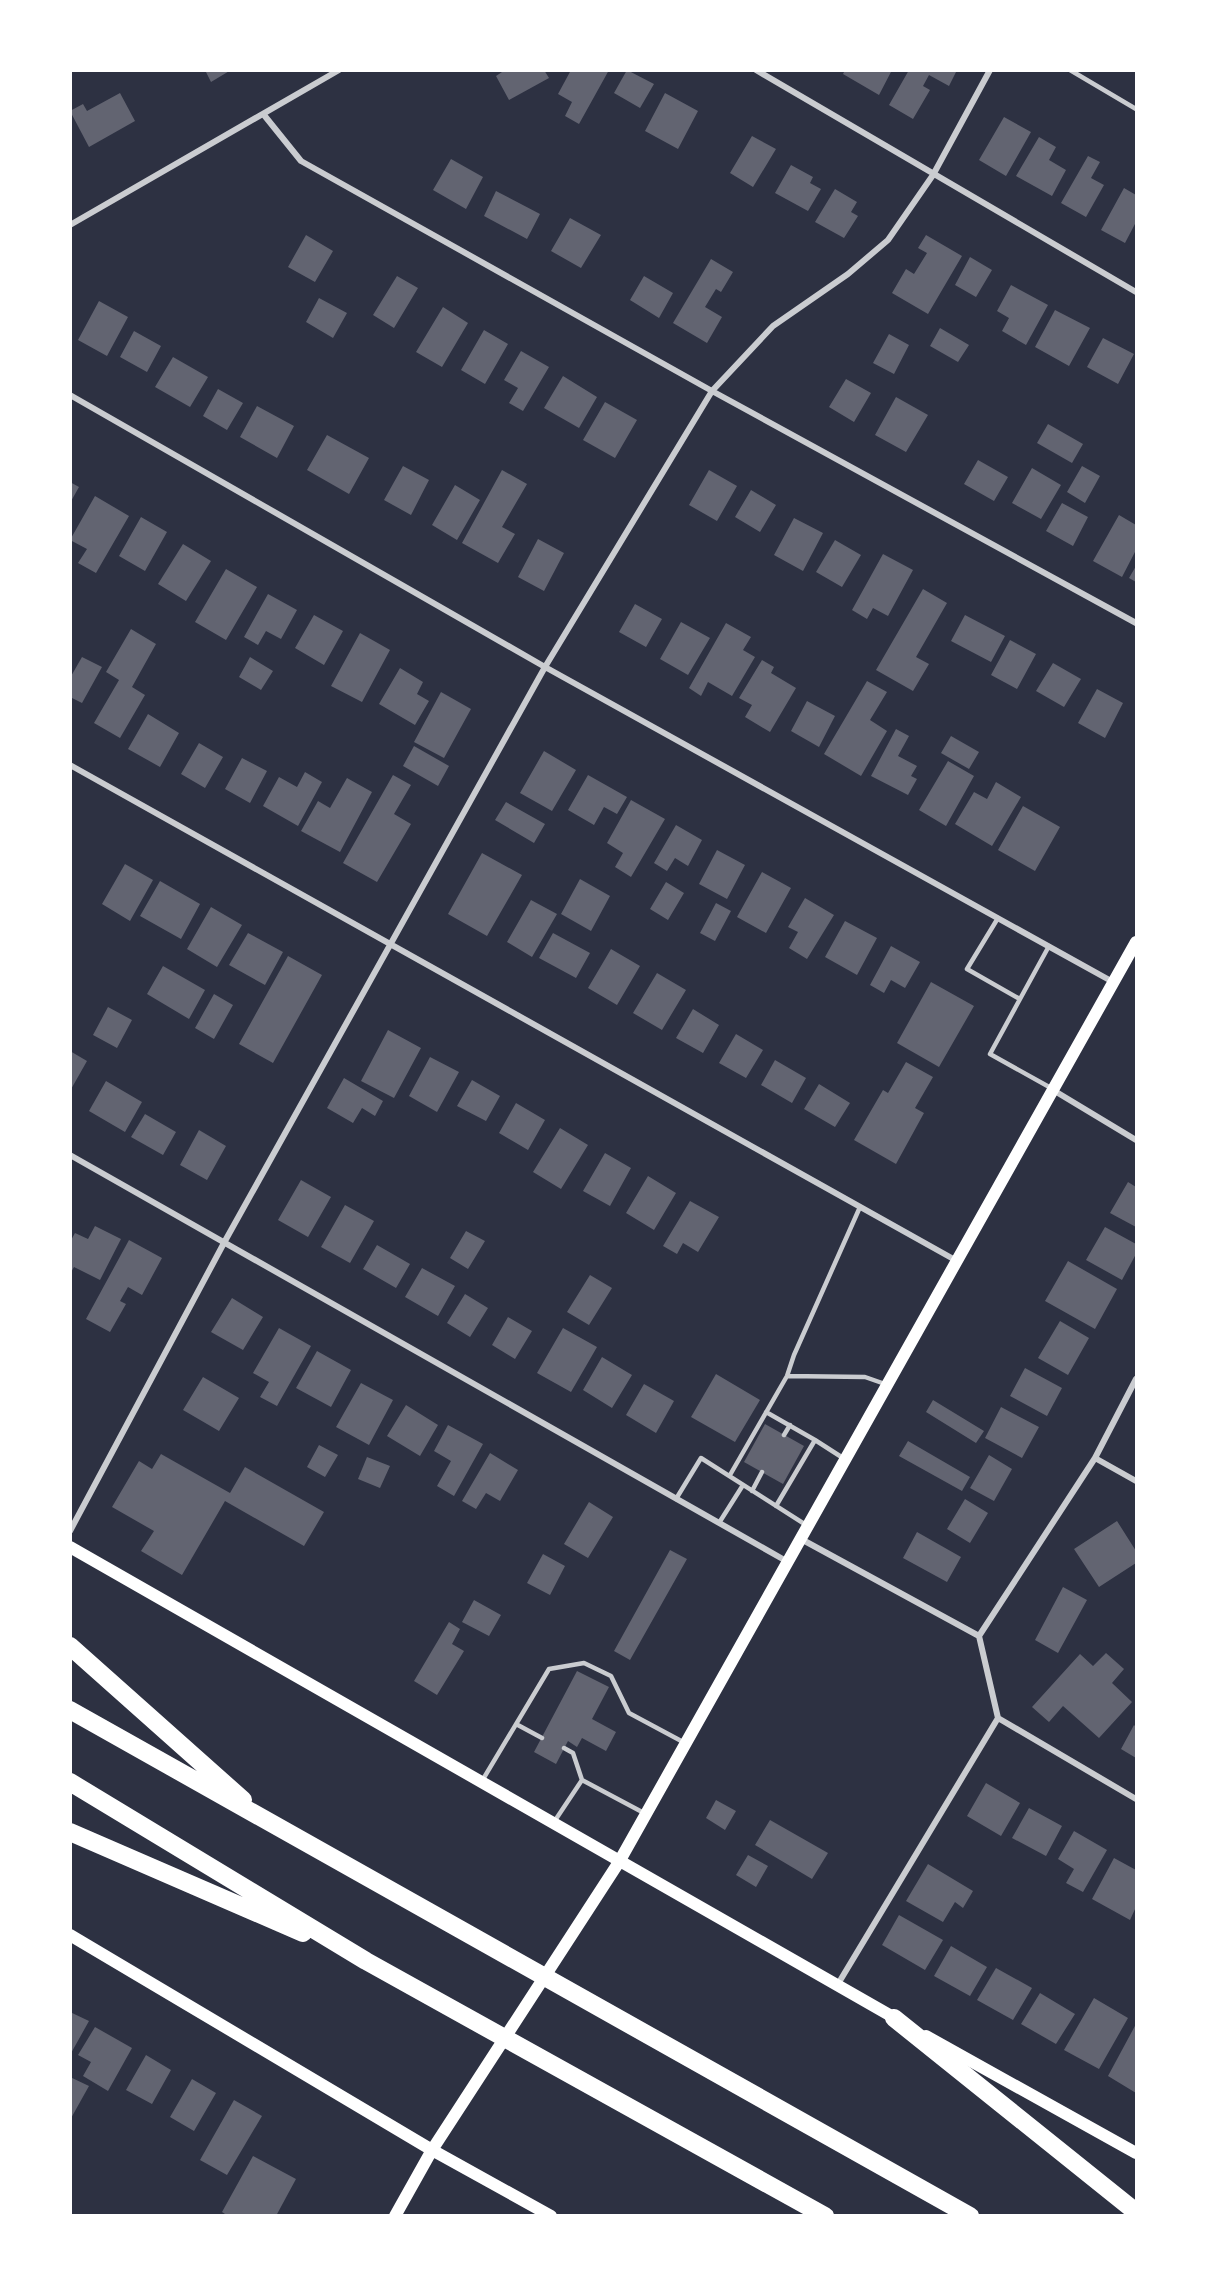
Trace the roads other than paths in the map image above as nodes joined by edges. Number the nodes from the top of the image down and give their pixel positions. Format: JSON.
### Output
{"nodes":[{"id":1,"x":339,"y":70,"type":"edge"},
{"id":2,"x":756,"y":70,"type":"edge"},
{"id":3,"x":990,"y":70,"type":"edge"},
{"id":4,"x":1070,"y":70,"type":"edge"},
{"id":5,"x":1137,"y":109,"type":"edge"},
{"id":6,"x":264,"y":115,"type":"junction"},
{"id":7,"x":933,"y":175,"type":"junction"},
{"id":8,"x":70,"y":225,"type":"edge"},
{"id":9,"x":1137,"y":292,"type":"edge"},
{"id":10,"x":712,"y":391,"type":"junction"},
{"id":11,"x":70,"y":395,"type":"edge"},
{"id":12,"x":1137,"y":623,"type":"edge"},
{"id":13,"x":545,"y":667,"type":"junction"},
{"id":14,"x":70,"y":765,"type":"edge"},
{"id":15,"x":998,"y":918,"type":"junction"},
{"id":16,"x":1137,"y":942,"type":"edge"},
{"id":17,"x":390,"y":944,"type":"junction"},
{"id":18,"x":1049,"y":946,"type":"junction"},
{"id":19,"x":1114,"y":982,"type":"junction"},
{"id":20,"x":1018,"y":998,"type":"junction"},
{"id":21,"x":1053,"y":1090,"type":"junction"},
{"id":22,"x":1137,"y":1140,"type":"edge"},
{"id":23,"x":70,"y":1155,"type":"edge"},
{"id":24,"x":860,"y":1207,"type":"junction"},
{"id":25,"x":225,"y":1241,"type":"junction"},
{"id":26,"x":957,"y":1261,"type":"junction"},
{"id":27,"x":787,"y":1376,"type":"junction"},
{"id":28,"x":1137,"y":1379,"type":"edge"},
{"id":29,"x":887,"y":1385,"type":"junction"},
{"id":30,"x":766,"y":1412,"type":"junction"},
{"id":31,"x":790,"y":1425,"type":"junction"},
{"id":32,"x":784,"y":1435,"type":"dead end"},
{"id":33,"x":815,"y":1440,"type":"junction"},
{"id":34,"x":1095,"y":1458,"type":"junction"},
{"id":35,"x":847,"y":1460,"type":"junction"},
{"id":36,"x":762,"y":1472,"type":"dead end"},
{"id":37,"x":730,"y":1475,"type":"junction"},
{"id":38,"x":1137,"y":1481,"type":"edge"},
{"id":39,"x":743,"y":1485,"type":"junction"},
{"id":40,"x":752,"y":1491,"type":"junction"},
{"id":41,"x":676,"y":1499,"type":"junction"},
{"id":42,"x":776,"y":1506,"type":"junction"},
{"id":43,"x":720,"y":1523,"type":"junction"},
{"id":44,"x":808,"y":1527,"type":"junction"},
{"id":45,"x":70,"y":1531,"type":"edge"},
{"id":46,"x":801,"y":1539,"type":"junction"},
{"id":47,"x":70,"y":1547,"type":"edge"},
{"id":48,"x":788,"y":1562,"type":"junction"},
{"id":49,"x":979,"y":1636,"type":"junction"},
{"id":50,"x":70,"y":1646,"type":"edge"},
{"id":51,"x":70,"y":1710,"type":"edge"},
{"id":52,"x":998,"y":1718,"type":"junction"},
{"id":53,"x":516,"y":1724,"type":"junction"},
{"id":54,"x":542,"y":1738,"type":"dead end"},
{"id":55,"x":686,"y":1743,"type":"junction"},
{"id":56,"x":564,"y":1748,"type":"dead end"},
{"id":57,"x":582,"y":1780,"type":"junction"},
{"id":58,"x":70,"y":1782,"type":"edge"},
{"id":59,"x":481,"y":1783,"type":"junction"},
{"id":60,"x":1137,"y":1799,"type":"edge"},
{"id":61,"x":646,"y":1814,"type":"junction"},
{"id":62,"x":269,"y":1823,"type":"junction"},
{"id":63,"x":552,"y":1824,"type":"junction"},
{"id":64,"x":70,"y":1832,"type":"edge"},
{"id":65,"x":619,"y":1862,"type":"junction"},
{"id":66,"x":70,"y":1935,"type":"edge"},
{"id":67,"x":366,"y":1961,"type":"junction"},
{"id":68,"x":838,"y":1984,"type":"junction"},
{"id":69,"x":894,"y":2018,"type":"junction"},
{"id":70,"x":432,"y":2150,"type":"junction"},
{"id":71,"x":1137,"y":2153,"type":"edge"},
{"id":72,"x":1137,"y":2212,"type":"edge"},
{"id":73,"x":395,"y":2216,"type":"edge"},
{"id":74,"x":551,"y":2216,"type":"edge"},
{"id":75,"x":825,"y":2216,"type":"edge"},
{"id":76,"x":970,"y":2216,"type":"edge"}],
"edges":[{"from":1,"to":6,"type":"street"},
{"from":2,"to":7,"type":"street"},
{"from":3,"to":7,"type":"street"},
{"from":4,"to":5,"type":"lane"},
{"from":6,"to":8,"type":"street"},
{"from":6,"to":10,"type":"street"},
{"from":7,"to":9,"type":"street"},
{"from":7,"to":10,"type":"street"},
{"from":10,"to":12,"type":"street"},
{"from":10,"to":13,"type":"street"},
{"from":11,"to":13,"type":"street"},
{"from":13,"to":15,"type":"street"},
{"from":13,"to":17,"type":"street"},
{"from":14,"to":17,"type":"street"},
{"from":15,"to":18,"type":"street"},
{"from":15,"to":20,"type":"lane"},
{"from":16,"to":19,"type":"main road"},
{"from":17,"to":24,"type":"street"},
{"from":17,"to":25,"type":"street"},
{"from":18,"to":19,"type":"street"},
{"from":18,"to":20,"type":"lane"},
{"from":19,"to":21,"type":"main road"},
{"from":20,"to":21,"type":"lane"},
{"from":21,"to":22,"type":"street"},
{"from":21,"to":26,"type":"main road"},
{"from":23,"to":25,"type":"street"},
{"from":24,"to":26,"type":"street"},
{"from":24,"to":27,"type":"lane"},
{"from":25,"to":41,"type":"street"},
{"from":25,"to":45,"type":"street"},
{"from":26,"to":29,"type":"main road"},
{"from":27,"to":29,"type":"lane"},
{"from":27,"to":30,"type":"lane"},
{"from":28,"to":34,"type":"street"},
{"from":29,"to":35,"type":"main road"},
{"from":30,"to":31,"type":"lane"},
{"from":30,"to":37,"type":"lane"},
{"from":31,"to":32,"type":"lane"},
{"from":31,"to":33,"type":"lane"},
{"from":33,"to":35,"type":"lane"},
{"from":33,"to":42,"type":"lane"},
{"from":34,"to":38,"type":"street"},
{"from":34,"to":49,"type":"street"},
{"from":35,"to":44,"type":"main road"},
{"from":36,"to":40,"type":"lane"},
{"from":37,"to":39,"type":"lane"},
{"from":37,"to":41,"type":"lane"},
{"from":39,"to":40,"type":"lane"},
{"from":39,"to":43,"type":"lane"},
{"from":40,"to":42,"type":"lane"},
{"from":41,"to":43,"type":"street"},
{"from":42,"to":44,"type":"lane"},
{"from":43,"to":48,"type":"street"},
{"from":44,"to":46,"type":"main road"},
{"from":46,"to":48,"type":"main road"},
{"from":46,"to":49,"type":"street"},
{"from":47,"to":59,"type":"main road"},
{"from":48,"to":55,"type":"main road"},
{"from":49,"to":52,"type":"street"},
{"from":50,"to":62,"type":"highway"},
{"from":51,"to":62,"type":"highway"},
{"from":52,"to":60,"type":"street"},
{"from":52,"to":68,"type":"street"},
{"from":53,"to":54,"type":"lane"},
{"from":53,"to":55,"type":"lane"},
{"from":53,"to":59,"type":"lane"},
{"from":55,"to":61,"type":"main road"},
{"from":56,"to":57,"type":"lane"},
{"from":57,"to":61,"type":"lane"},
{"from":57,"to":63,"type":"lane"},
{"from":58,"to":67,"type":"highway"},
{"from":59,"to":63,"type":"main road"},
{"from":61,"to":65,"type":"main road"},
{"from":62,"to":76,"type":"highway"},
{"from":63,"to":65,"type":"main road"},
{"from":64,"to":67,"type":"highway"},
{"from":65,"to":68,"type":"main road"},
{"from":65,"to":70,"type":"main road"},
{"from":66,"to":70,"type":"main road"},
{"from":67,"to":75,"type":"highway"},
{"from":68,"to":69,"type":"main road"},
{"from":69,"to":71,"type":"main road"},
{"from":69,"to":72,"type":"highway"},
{"from":70,"to":73,"type":"main road"},
{"from":70,"to":74,"type":"main road"}]}
